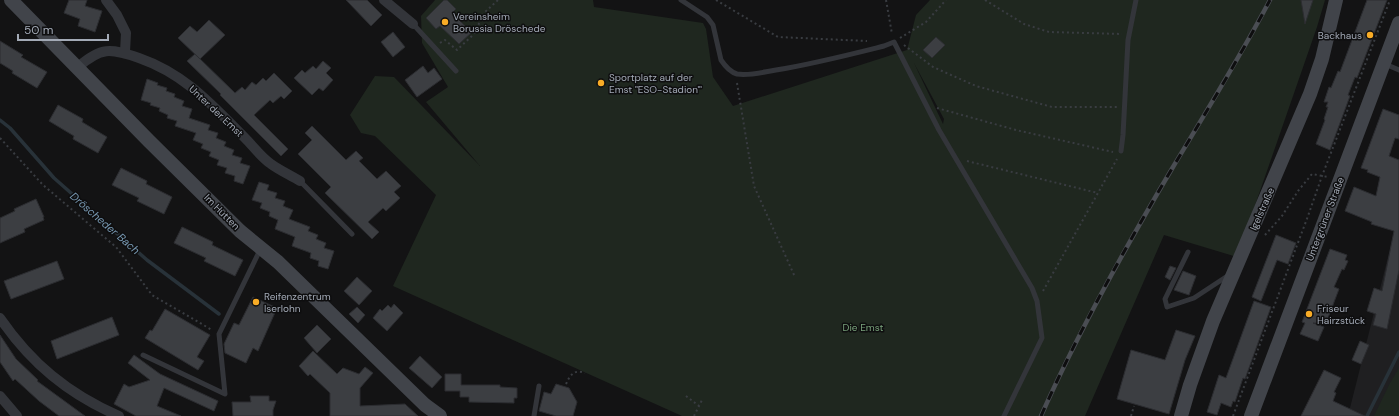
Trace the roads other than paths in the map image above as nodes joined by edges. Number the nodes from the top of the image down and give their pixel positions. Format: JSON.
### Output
{"nodes":[{"id":1,"x":11,"y":0,"type":"edge"},
{"id":2,"x":106,"y":0,"type":"edge"},
{"id":3,"x":384,"y":0,"type":"edge"},
{"id":4,"x":681,"y":0,"type":"edge"},
{"id":5,"x":1136,"y":0,"type":"edge"},
{"id":6,"x":1336,"y":0,"type":"edge"},
{"id":7,"x":1399,"y":23,"type":"edge"},
{"id":8,"x":413,"y":24,"type":"joint"},
{"id":9,"x":125,"y":52,"type":"junction"},
{"id":10,"x":1384,"y":64,"type":"junction"},
{"id":11,"x":78,"y":67,"type":"junction"},
{"id":12,"x":1399,"y":70,"type":"edge"},
{"id":13,"x":456,"y":71,"type":"dead end"},
{"id":14,"x":1121,"y":150,"type":"dead end"},
{"id":15,"x":300,"y":181,"type":"joint"},
{"id":16,"x":352,"y":234,"type":"dead end"},
{"id":17,"x":261,"y":247,"type":"junction"},
{"id":18,"x":1188,"y":252,"type":"dead end"},
{"id":19,"x":1234,"y":271,"type":"junction"},
{"id":20,"x":0,"y":318,"type":"edge"},
{"id":21,"x":143,"y":355,"type":"dead end"},
{"id":22,"x":539,"y":386,"type":"dead end"},
{"id":23,"x":0,"y":396,"type":"edge"},
{"id":24,"x":16,"y":416,"type":"edge"},
{"id":25,"x":119,"y":416,"type":"edge"},
{"id":26,"x":440,"y":416,"type":"edge"},
{"id":27,"x":534,"y":416,"type":"edge"},
{"id":28,"x":1004,"y":416,"type":"edge"},
{"id":29,"x":1181,"y":416,"type":"edge"},
{"id":30,"x":1251,"y":416,"type":"edge"}],
"edges":[{"from":1,"to":11,"type":"main road","name":"Im Hütten"},
{"from":2,"to":9,"type":"street"},
{"from":3,"to":8,"type":"street"},
{"from":4,"to":28,"type":"lane"},
{"from":5,"to":14,"type":"lane"},
{"from":6,"to":19,"type":"main road","name":"Igelstraße"},
{"from":7,"to":10,"type":"main road","name":"Untergrüner Straße"},
{"from":8,"to":13,"type":"lane"},
{"from":9,"to":11,"type":"street","name":"Unter der Emst"},
{"from":9,"to":15,"type":"street","name":"Unter der Emst"},
{"from":10,"to":12,"type":"lane"},
{"from":10,"to":30,"type":"main road","name":"Untergrüner Straße"},
{"from":11,"to":17,"type":"main road","name":"Im Hütten"},
{"from":15,"to":16,"type":"lane"},
{"from":17,"to":21,"type":"lane"},
{"from":17,"to":26,"type":"main road","name":"Im Hütten"},
{"from":18,"to":19,"type":"lane"},
{"from":19,"to":29,"type":"main road","name":"Igelstraße"},
{"from":20,"to":25,"type":"street"},
{"from":22,"to":27,"type":"lane"},
{"from":23,"to":24,"type":"street"}]}
